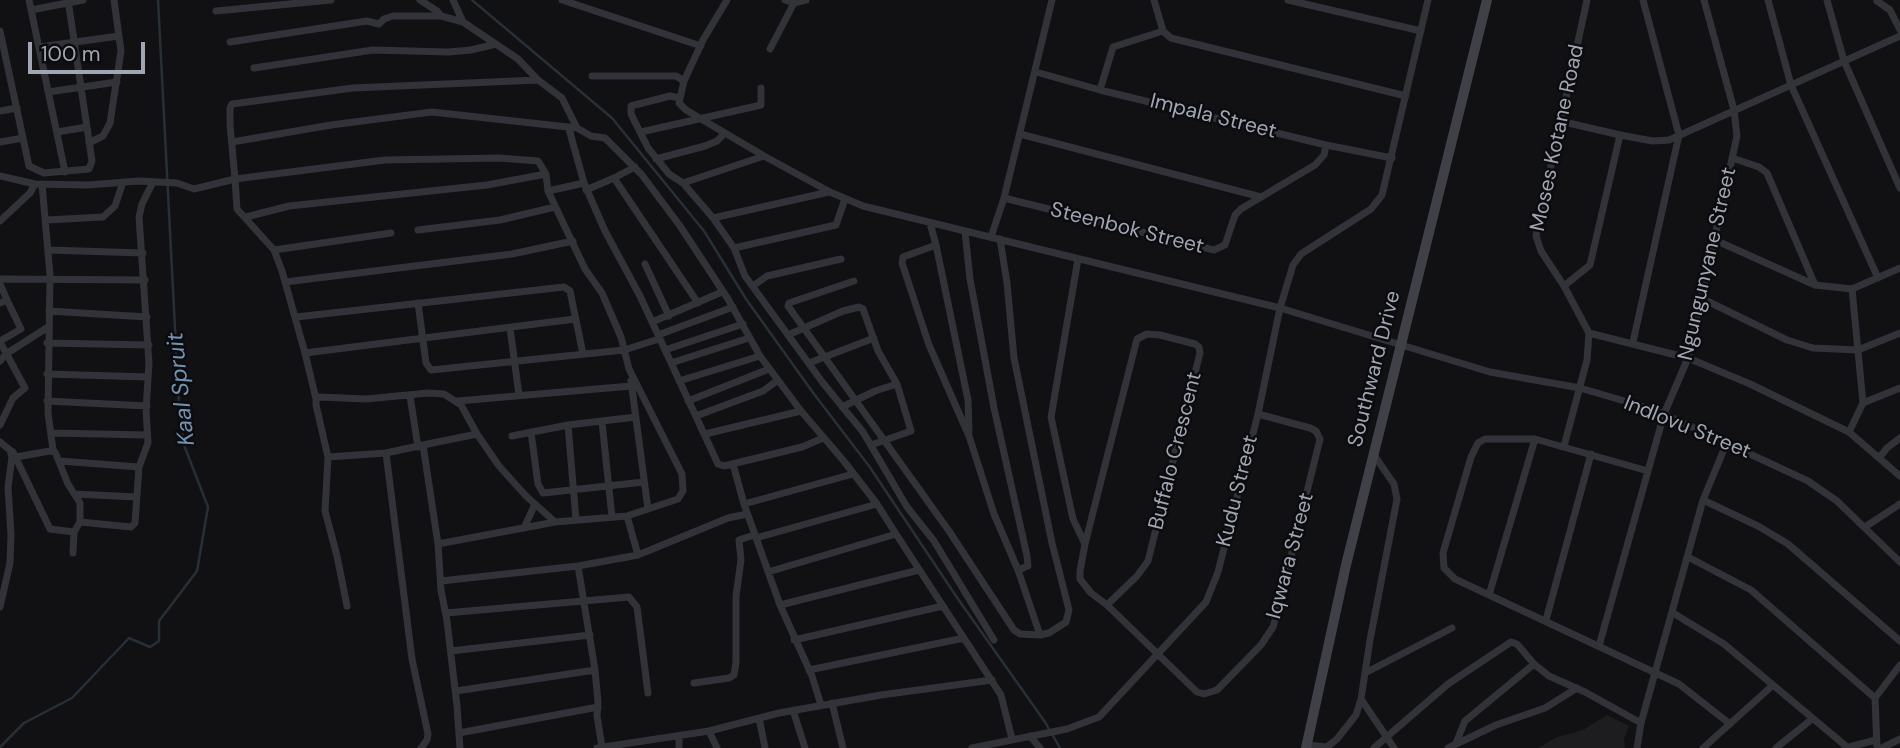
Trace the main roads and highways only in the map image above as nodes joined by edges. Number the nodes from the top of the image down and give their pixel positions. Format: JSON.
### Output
{"nodes":[{"id":1,"x":1487,"y":0,"type":"edge"},
{"id":2,"x":1307,"y":747,"type":"edge"}],
"edges":[{"from":1,"to":2,"type":"main road","name":"Southward Drive"}]}
